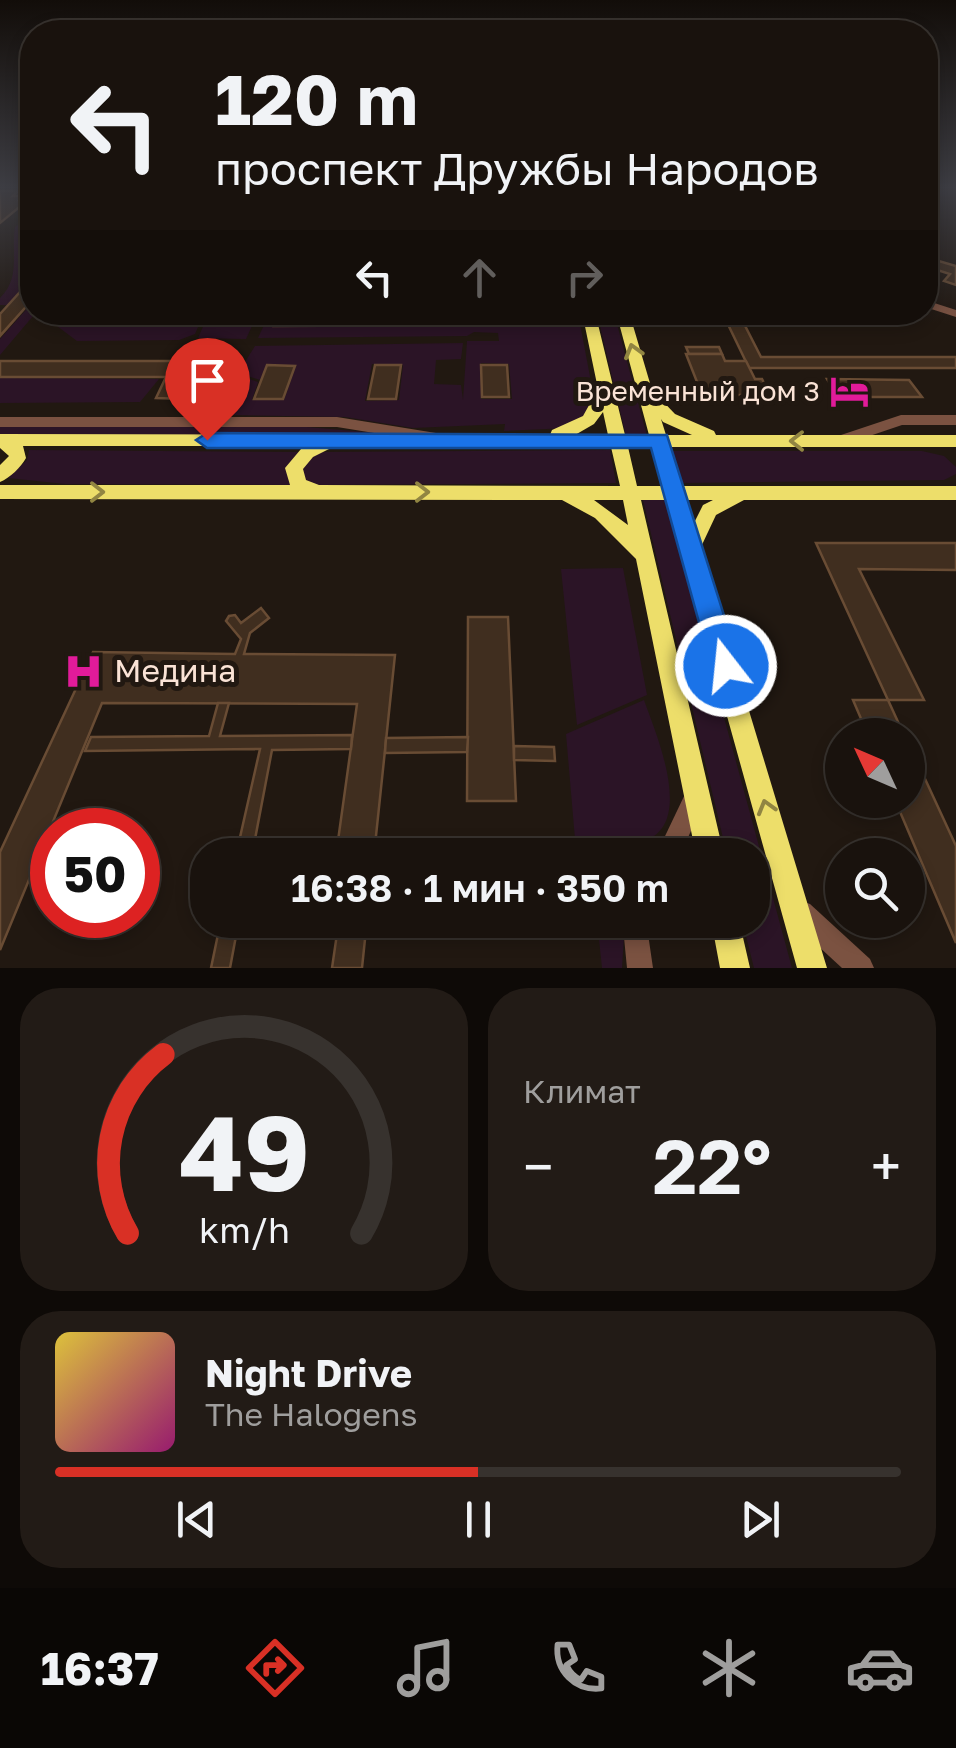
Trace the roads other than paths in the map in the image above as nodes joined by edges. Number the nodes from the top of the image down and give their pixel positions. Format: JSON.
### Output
{"nodes":[{"id":1,"x":591,"y":325,"type":"edge"},
{"id":2,"x":626,"y":325,"type":"edge"},
{"id":3,"x":605,"y":390,"type":"junction"},
{"id":4,"x":644,"y":390,"type":"junction"},
{"id":5,"x":956,"y":420,"type":"edge"},
{"id":6,"x":0,"y":422,"type":"edge"},
{"id":7,"x":0,"y":441,"type":"edge"},
{"id":8,"x":336,"y":441,"type":"junction"},
{"id":9,"x":455,"y":441,"type":"junction"},
{"id":10,"x":537,"y":441,"type":"junction"},
{"id":11,"x":617,"y":441,"type":"junction"},
{"id":12,"x":660,"y":441,"type":"junction"},
{"id":13,"x":728,"y":441,"type":"junction"},
{"id":14,"x":840,"y":441,"type":"junction"},
{"id":15,"x":912,"y":441,"type":"junction"},
{"id":16,"x":956,"y":441,"type":"edge"},
{"id":17,"x":956,"y":458,"type":"edge"},
{"id":18,"x":0,"y":475,"type":"edge"},
{"id":19,"x":956,"y":483,"type":"edge"},
{"id":20,"x":0,"y":492,"type":"edge"},
{"id":21,"x":320,"y":492,"type":"junction"},
{"id":22,"x":540,"y":492,"type":"junction"},
{"id":23,"x":630,"y":492,"type":"junction"},
{"id":24,"x":675,"y":492,"type":"junction"},
{"id":25,"x":746,"y":493,"type":"junction"},
{"id":26,"x":876,"y":493,"type":"junction"},
{"id":27,"x":956,"y":493,"type":"edge"},
{"id":28,"x":691,"y":548,"type":"junction"},
{"id":29,"x":646,"y":557,"type":"junction"},
{"id":30,"x":696,"y":794,"type":"junction"},
{"id":31,"x":676,"y":838,"type":"edge"},
{"id":32,"x":706,"y":838,"type":"edge"},
{"id":33,"x":794,"y":907,"type":"junction"},
{"id":34,"x":636,"y":938,"type":"edge"},
{"id":35,"x":729,"y":938,"type":"edge"},
{"id":36,"x":640,"y":968,"type":"edge"},
{"id":37,"x":736,"y":968,"type":"edge"},
{"id":38,"x":812,"y":968,"type":"edge"},
{"id":39,"x":861,"y":968,"type":"edge"}],
"edges":[{"from":1,"to":3,"type":"main road"},
{"from":4,"to":2,"type":"main road","one_way":true},
{"from":3,"to":10,"type":"main road"},
{"from":3,"to":11,"type":"main road"},
{"from":4,"to":12,"type":"main road"},
{"from":4,"to":13,"type":"main road"},
{"from":5,"to":14,"type":"street"},
{"from":6,"to":9,"type":"street"},
{"from":7,"to":8,"type":"main road"},
{"from":7,"to":18,"type":"main road"},
{"from":8,"to":9,"type":"main road"},
{"from":8,"to":21,"type":"main road"},
{"from":9,"to":10,"type":"main road"},
{"from":10,"to":11,"type":"main road"},
{"from":11,"to":12,"type":"main road"},
{"from":11,"to":23,"type":"main road"},
{"from":12,"to":13,"type":"main road"},
{"from":12,"to":24,"type":"main road"},
{"from":14,"to":13,"type":"main road","one_way":true},
{"from":14,"to":15,"type":"main road"},
{"from":15,"to":16,"type":"main road"},
{"from":15,"to":17,"type":"main road"},
{"from":19,"to":26,"type":"main road"},
{"from":20,"to":21,"type":"main road","one_way":true},
{"from":21,"to":22,"type":"main road","one_way":true},
{"from":22,"to":23,"type":"main road"},
{"from":22,"to":29,"type":"main road"},
{"from":23,"to":24,"type":"main road"},
{"from":23,"to":29,"type":"main road"},
{"from":24,"to":25,"type":"main road"},
{"from":24,"to":28,"type":"main road"},
{"from":25,"to":26,"type":"main road"},
{"from":25,"to":28,"type":"main road"},
{"from":26,"to":27,"type":"main road"},
{"from":33,"to":28,"type":"main road","one_way":true},
{"from":29,"to":30,"type":"main road"},
{"from":30,"to":31,"type":"street"},
{"from":30,"to":32,"type":"main road"},
{"from":33,"to":38,"type":"main road"},
{"from":33,"to":39,"type":"street"},
{"from":34,"to":36,"type":"street"},
{"from":35,"to":37,"type":"main road"}]}
